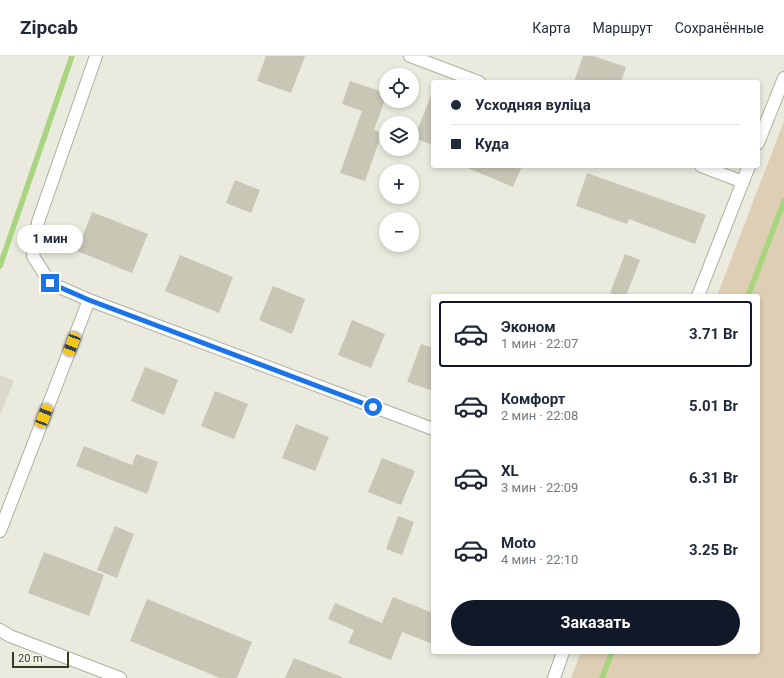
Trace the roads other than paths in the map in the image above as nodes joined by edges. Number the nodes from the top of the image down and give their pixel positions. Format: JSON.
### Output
{"nodes":[{"id":1,"x":96,"y":56,"type":"edge"},
{"id":2,"x":410,"y":56,"type":"edge"},
{"id":3,"x":784,"y":78,"type":"edge"},
{"id":4,"x":474,"y":80,"type":"edge"},
{"id":5,"x":760,"y":138,"type":"edge"},
{"id":6,"x":706,"y":168,"type":"edge"},
{"id":7,"x":748,"y":168,"type":"edge"},
{"id":8,"x":743,"y":182,"type":"junction"},
{"id":9,"x":699,"y":294,"type":"edge"},
{"id":10,"x":89,"y":300,"type":"junction"},
{"id":11,"x":431,"y":428,"type":"edge"},
{"id":12,"x":0,"y":531,"type":"edge"},
{"id":13,"x":0,"y":630,"type":"edge"},
{"id":14,"x":562,"y":654,"type":"edge"},
{"id":15,"x":120,"y":678,"type":"edge"},
{"id":16,"x":554,"y":678,"type":"edge"}],
"edges":[{"from":1,"to":10,"type":"street"},
{"from":2,"to":4,"type":"street"},
{"from":3,"to":5,"type":"street"},
{"from":6,"to":8,"type":"street"},
{"from":7,"to":8,"type":"street"},
{"from":8,"to":9,"type":"street"},
{"from":10,"to":11,"type":"street"},
{"from":10,"to":12,"type":"street"},
{"from":13,"to":15,"type":"street"},
{"from":14,"to":16,"type":"street"}]}
